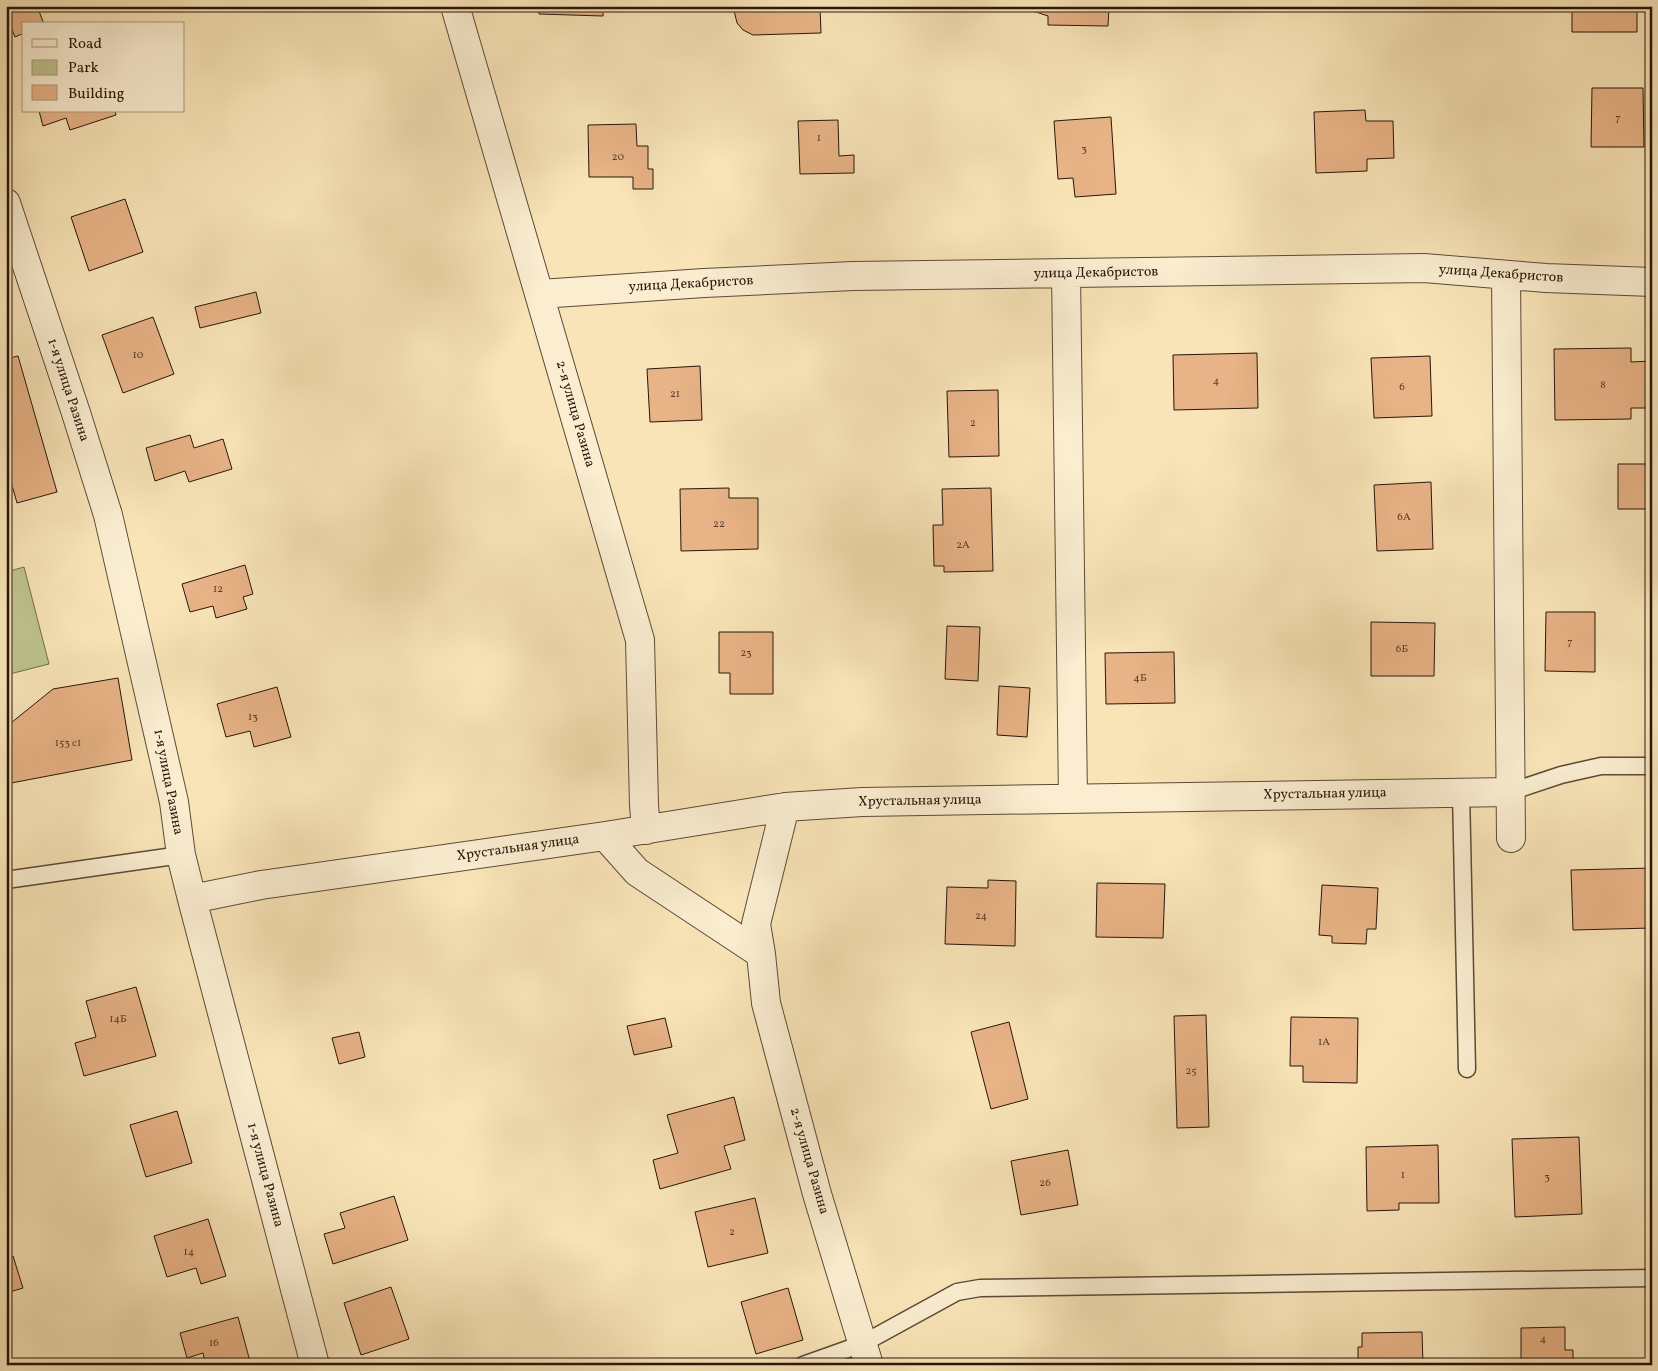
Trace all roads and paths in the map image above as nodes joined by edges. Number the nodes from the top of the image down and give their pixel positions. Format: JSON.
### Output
{"nodes":[{"id":1,"x":455,"y":6,"type":"edge"},
{"id":2,"x":6,"y":204,"type":"edge"},
{"id":3,"x":1066,"y":273,"type":"junction"},
{"id":4,"x":1506,"y":275,"type":"junction"},
{"id":5,"x":1652,"y":282,"type":"edge"},
{"id":6,"x":540,"y":294,"type":"junction"},
{"id":7,"x":1652,"y":766,"type":"edge"},
{"id":8,"x":1461,"y":792,"type":"junction"},
{"id":9,"x":1510,"y":792,"type":"junction"},
{"id":10,"x":1073,"y":798,"type":"junction"},
{"id":11,"x":785,"y":807,"type":"junction"},
{"id":12,"x":646,"y":830,"type":"junction"},
{"id":13,"x":605,"y":836,"type":"junction"},
{"id":14,"x":1511,"y":838,"type":"dead end"},
{"id":15,"x":182,"y":855,"type":"junction"},
{"id":16,"x":6,"y":880,"type":"edge"},
{"id":17,"x":192,"y":899,"type":"junction"},
{"id":18,"x":761,"y":954,"type":"junction"},
{"id":19,"x":1467,"y":1069,"type":"dead end"},
{"id":20,"x":1652,"y":1278,"type":"edge"},
{"id":21,"x":866,"y":1354,"type":"edge"},
{"id":22,"x":315,"y":1365,"type":"edge"},
{"id":23,"x":804,"y":1365,"type":"edge"}],
"edges":[{"from":1,"to":6,"type":"street","name":"2-я улица Разина"},
{"from":2,"to":15,"type":"street","name":"1-я улица Разина"},
{"from":3,"to":4,"type":"street","name":"улица Декабристов"},
{"from":3,"to":6,"type":"street","name":"улица Декабристов"},
{"from":3,"to":10,"type":"street"},
{"from":4,"to":5,"type":"street","name":"улица Декабристов"},
{"from":4,"to":9,"type":"street"},
{"from":6,"to":12,"type":"street","name":"2-я улица Разина"},
{"from":7,"to":9,"type":"lane","name":"Хрустальная улица"},
{"from":8,"to":9,"type":"street","name":"Хрустальная улица"},
{"from":8,"to":10,"type":"street","name":"Хрустальная улица"},
{"from":8,"to":19,"type":"lane"},
{"from":9,"to":14,"type":"street"},
{"from":10,"to":11,"type":"street","name":"Хрустальная улица"},
{"from":11,"to":12,"type":"street","name":"Хрустальная улица"},
{"from":11,"to":18,"type":"street","name":"2-я улица Разина"},
{"from":12,"to":13,"type":"street","name":"Хрустальная улица"},
{"from":13,"to":17,"type":"street","name":"Хрустальная улица"},
{"from":13,"to":18,"type":"street"},
{"from":15,"to":16,"type":"lane"},
{"from":15,"to":17,"type":"street","name":"1-я улица Разина"},
{"from":17,"to":22,"type":"street","name":"1-я улица Разина"},
{"from":18,"to":21,"type":"street","name":"2-я улица Разина"},
{"from":20,"to":21,"type":"lane"},
{"from":21,"to":23,"type":"lane"}]}
